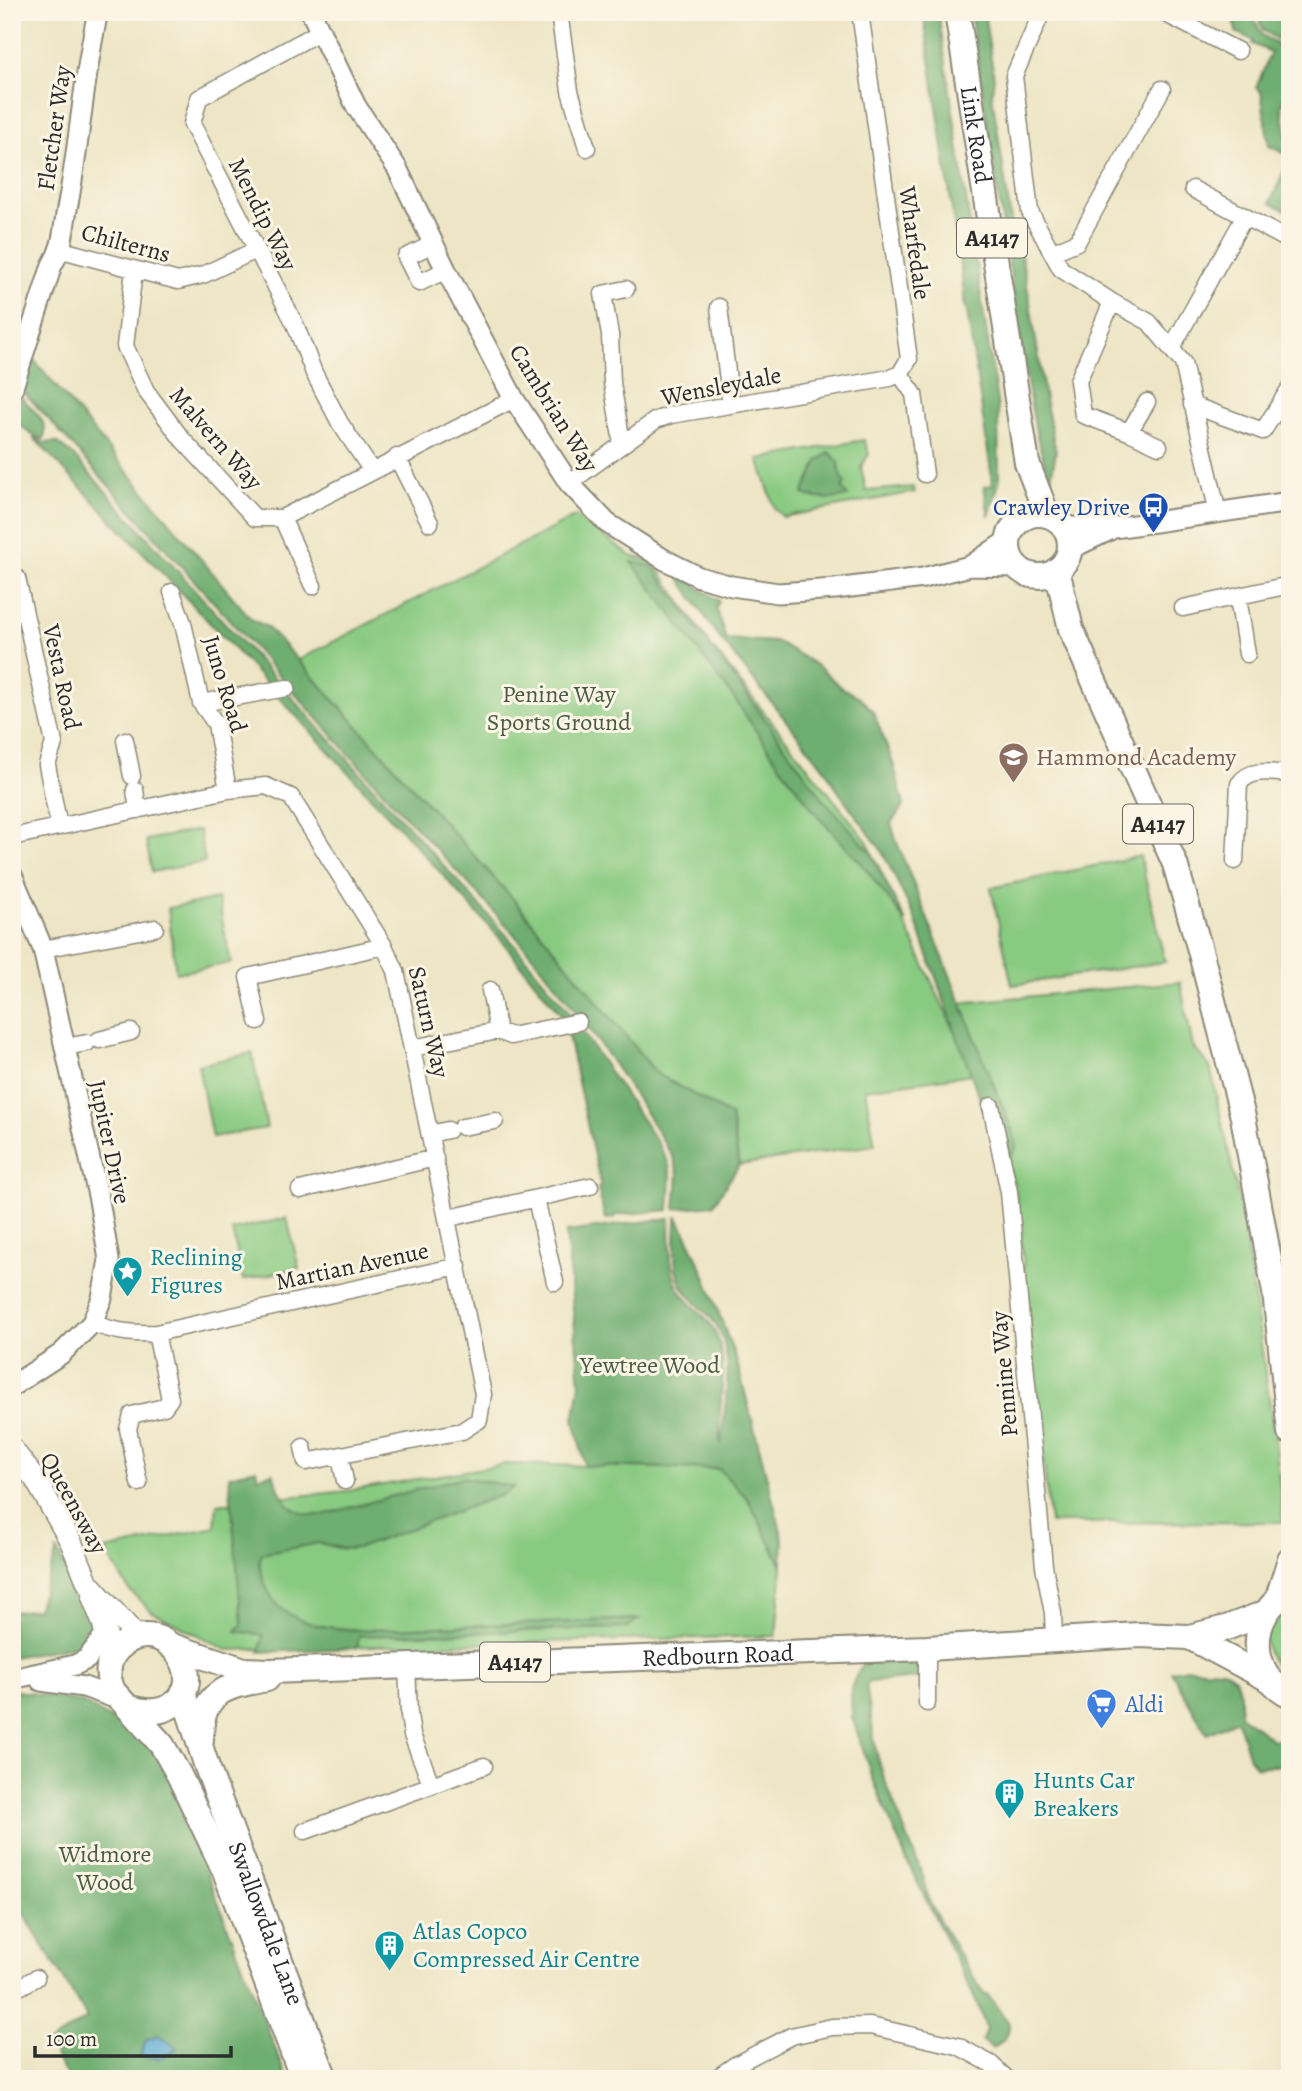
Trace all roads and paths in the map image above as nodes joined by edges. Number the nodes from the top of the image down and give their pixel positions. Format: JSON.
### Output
{"nodes":[{"id":1,"x":98,"y":12,"type":"edge"},
{"id":2,"x":312,"y":12,"type":"edge"},
{"id":3,"x":559,"y":12,"type":"edge"},
{"id":4,"x":860,"y":12,"type":"edge"},
{"id":5,"x":957,"y":12,"type":"edge"},
{"id":6,"x":1042,"y":12,"type":"edge"},
{"id":7,"x":1162,"y":12,"type":"edge"},
{"id":8,"x":321,"y":31,"type":"junction"},
{"id":9,"x":1238,"y":51,"type":"dead end"},
{"id":10,"x":1162,"y":89,"type":"dead end"},
{"id":11,"x":587,"y":148,"type":"dead end"},
{"id":12,"x":1193,"y":189,"type":"dead end"},
{"id":13,"x":1245,"y":215,"type":"junction"},
{"id":14,"x":1290,"y":241,"type":"edge"},
{"id":15,"x":433,"y":244,"type":"junction"},
{"id":16,"x":62,"y":250,"type":"junction"},
{"id":17,"x":256,"y":250,"type":"junction"},
{"id":18,"x":1053,"y":252,"type":"junction"},
{"id":19,"x":446,"y":270,"type":"junction"},
{"id":20,"x":134,"y":271,"type":"junction"},
{"id":21,"x":626,"y":289,"type":"dead end"},
{"id":22,"x":1112,"y":302,"type":"junction"},
{"id":23,"x":719,"y":307,"type":"dead end"},
{"id":24,"x":1171,"y":347,"type":"junction"},
{"id":25,"x":900,"y":374,"type":"junction"},
{"id":26,"x":1290,"y":388,"type":"edge"},
{"id":27,"x":12,"y":390,"type":"edge"},
{"id":28,"x":514,"y":399,"type":"junction"},
{"id":29,"x":1147,"y":402,"type":"dead end"},
{"id":30,"x":731,"y":405,"type":"junction"},
{"id":31,"x":1192,"y":405,"type":"junction"},
{"id":32,"x":1129,"y":432,"type":"junction"},
{"id":33,"x":622,"y":443,"type":"junction"},
{"id":34,"x":1159,"y":446,"type":"dead end"},
{"id":35,"x":397,"y":457,"type":"junction"},
{"id":36,"x":1027,"y":463,"type":"junction"},
{"id":37,"x":372,"y":471,"type":"junction"},
{"id":38,"x":925,"y":474,"type":"dead end"},
{"id":39,"x":569,"y":483,"type":"junction"},
{"id":40,"x":1289,"y":505,"type":"edge"},
{"id":41,"x":1218,"y":513,"type":"junction"},
{"id":42,"x":282,"y":518,"type":"junction"},
{"id":43,"x":430,"y":523,"type":"dead end"},
{"id":44,"x":1011,"y":534,"type":"junction"},
{"id":45,"x":1059,"y":540,"type":"junction"},
{"id":46,"x":970,"y":566,"type":"junction"},
{"id":47,"x":1023,"y":571,"type":"junction"},
{"id":48,"x":17,"y":578,"type":"dead end"},
{"id":49,"x":1290,"y":585,"type":"edge"},
{"id":50,"x":313,"y":586,"type":"dead end"},
{"id":51,"x":172,"y":592,"type":"dead end"},
{"id":52,"x":1238,"y":597,"type":"junction"},
{"id":53,"x":1183,"y":608,"type":"dead end"},
{"id":54,"x":1071,"y":629,"type":"junction"},
{"id":55,"x":1247,"y":654,"type":"dead end"},
{"id":56,"x":287,"y":688,"type":"dead end"},
{"id":57,"x":201,"y":703,"type":"junction"},
{"id":58,"x":125,"y":740,"type":"dead end"},
{"id":59,"x":1290,"y":774,"type":"edge"},
{"id":60,"x":228,"y":790,"type":"junction"},
{"id":61,"x":138,"y":810,"type":"junction"},
{"id":62,"x":59,"y":827,"type":"junction"},
{"id":63,"x":12,"y":837,"type":"edge"},
{"id":64,"x":1234,"y":861,"type":"dead end"},
{"id":65,"x":12,"y":875,"type":"edge"},
{"id":66,"x":155,"y":928,"type":"dead end"},
{"id":67,"x":384,"y":946,"type":"junction"},
{"id":68,"x":43,"y":948,"type":"junction"},
{"id":69,"x":491,"y":990,"type":"dead end"},
{"id":70,"x":258,"y":1021,"type":"dead end"},
{"id":71,"x":578,"y":1023,"type":"dead end"},
{"id":72,"x":498,"y":1031,"type":"junction"},
{"id":73,"x":131,"y":1032,"type":"dead end"},
{"id":74,"x":65,"y":1047,"type":"junction"},
{"id":75,"x":412,"y":1048,"type":"junction"},
{"id":76,"x":991,"y":1106,"type":"dead end"},
{"id":77,"x":495,"y":1121,"type":"dead end"},
{"id":78,"x":430,"y":1134,"type":"junction"},
{"id":79,"x":435,"y":1158,"type":"junction"},
{"id":80,"x":590,"y":1186,"type":"dead end"},
{"id":81,"x":300,"y":1190,"type":"dead end"},
{"id":82,"x":536,"y":1199,"type":"junction"},
{"id":83,"x":449,"y":1218,"type":"junction"},
{"id":84,"x":458,"y":1266,"type":"junction"},
{"id":85,"x":555,"y":1282,"type":"dead end"},
{"id":86,"x":92,"y":1323,"type":"junction"},
{"id":87,"x":156,"y":1333,"type":"junction"},
{"id":88,"x":12,"y":1386,"type":"edge"},
{"id":89,"x":1290,"y":1432,"type":"edge"},
{"id":90,"x":303,"y":1447,"type":"dead end"},
{"id":91,"x":12,"y":1450,"type":"edge"},
{"id":92,"x":12,"y":1457,"type":"edge"},
{"id":93,"x":340,"y":1457,"type":"junction"},
{"id":94,"x":345,"y":1481,"type":"dead end"},
{"id":95,"x":139,"y":1483,"type":"dead end"},
{"id":96,"x":1290,"y":1559,"type":"edge"},
{"id":97,"x":88,"y":1583,"type":"junction"},
{"id":98,"x":1278,"y":1601,"type":"edge"},
{"id":99,"x":137,"y":1637,"type":"junction"},
{"id":100,"x":1189,"y":1637,"type":"junction"},
{"id":101,"x":1054,"y":1639,"type":"junction"},
{"id":102,"x":169,"y":1644,"type":"junction"},
{"id":103,"x":927,"y":1648,"type":"junction"},
{"id":104,"x":109,"y":1650,"type":"junction"},
{"id":105,"x":407,"y":1665,"type":"junction"},
{"id":106,"x":336,"y":1668,"type":"junction"},
{"id":107,"x":244,"y":1670,"type":"junction"},
{"id":108,"x":12,"y":1681,"type":"edge"},
{"id":109,"x":41,"y":1681,"type":"junction"},
{"id":110,"x":1280,"y":1688,"type":"edge"},
{"id":111,"x":184,"y":1692,"type":"junction"},
{"id":112,"x":927,"y":1703,"type":"dead end"},
{"id":113,"x":135,"y":1707,"type":"junction"},
{"id":114,"x":484,"y":1766,"type":"dead end"},
{"id":115,"x":207,"y":1767,"type":"junction"},
{"id":116,"x":430,"y":1784,"type":"junction"},
{"id":117,"x":305,"y":1831,"type":"dead end"},
{"id":118,"x":36,"y":1978,"type":"dead end"},
{"id":119,"x":12,"y":1991,"type":"edge"},
{"id":120,"x":303,"y":2079,"type":"edge"},
{"id":121,"x":325,"y":2079,"type":"edge"},
{"id":122,"x":715,"y":2079,"type":"edge"},
{"id":123,"x":1007,"y":2079,"type":"edge"}],
"edges":[{"from":1,"to":16,"type":"street","name":"Fletcher Way"},
{"from":2,"to":8,"type":"street","name":"Cambrian Way"},
{"from":3,"to":11,"type":"street"},
{"from":4,"to":25,"type":"street","name":"Wharfedale"},
{"from":5,"to":36,"type":"main road","name":"Link Road","number":"A4147"},
{"from":6,"to":18,"type":"street"},
{"from":7,"to":9,"type":"street"},
{"from":8,"to":15,"type":"street","name":"Cambrian Way"},
{"from":8,"to":17,"type":"street","name":"Mendip Way"},
{"from":10,"to":18,"type":"street"},
{"from":12,"to":13,"type":"street"},
{"from":13,"to":14,"type":"street"},
{"from":13,"to":24,"type":"street"},
{"from":15,"to":19,"type":"street","name":"Cambrian Way"},
{"from":15,"to":19,"type":"street"},
{"from":16,"to":20,"type":"street","name":"Chilterns"},
{"from":16,"to":27,"type":"street","name":"Fletcher Way"},
{"from":17,"to":20,"type":"street","name":"Chilterns"},
{"from":17,"to":37,"type":"street","name":"Mendip Way"},
{"from":18,"to":22,"type":"street"},
{"from":19,"to":28,"type":"street","name":"Cambrian Way"},
{"from":20,"to":42,"type":"street","name":"Malvern Way"},
{"from":21,"to":33,"type":"street"},
{"from":22,"to":24,"type":"street"},
{"from":22,"to":32,"type":"street"},
{"from":23,"to":30,"type":"street"},
{"from":24,"to":31,"type":"street"},
{"from":25,"to":30,"type":"street","name":"Wensleydale"},
{"from":25,"to":38,"type":"street"},
{"from":26,"to":31,"type":"street"},
{"from":28,"to":35,"type":"street"},
{"from":28,"to":39,"type":"street","name":"Cambrian Way"},
{"from":29,"to":32,"type":"street"},
{"from":30,"to":33,"type":"street","name":"Wensleydale"},
{"from":31,"to":41,"type":"street"},
{"from":32,"to":34,"type":"street"},
{"from":33,"to":39,"type":"street","name":"Wensleydale"},
{"from":35,"to":37,"type":"street"},
{"from":35,"to":43,"type":"street"},
{"from":36,"to":44,"type":"main road","name":"Link Road","number":"A4147"},
{"from":36,"to":45,"type":"main road","name":"Link Road","number":"A4147"},
{"from":37,"to":42,"type":"street"},
{"from":39,"to":46,"type":"street","name":"Cambrian Way"},
{"from":40,"to":41,"type":"street"},
{"from":41,"to":45,"type":"street"},
{"from":42,"to":50,"type":"street"},
{"from":44,"to":45,"type":"main road"},
{"from":44,"to":46,"type":"street","name":"Cambrian Way"},
{"from":44,"to":47,"type":"main road"},
{"from":45,"to":47,"type":"main road"},
{"from":45,"to":54,"type":"main road","number":"A4147"},
{"from":46,"to":47,"type":"street","name":"Cambrian Way"},
{"from":47,"to":54,"type":"main road","number":"A4147"},
{"from":48,"to":62,"type":"street","name":"Vesta Road"},
{"from":49,"to":52,"type":"street"},
{"from":51,"to":57,"type":"street","name":"Juno Road"},
{"from":52,"to":53,"type":"street"},
{"from":52,"to":55,"type":"street"},
{"from":54,"to":89,"type":"main road","number":"A4147"},
{"from":56,"to":57,"type":"street"},
{"from":57,"to":60,"type":"street","name":"Juno Road"},
{"from":58,"to":61,"type":"street"},
{"from":59,"to":64,"type":"street"},
{"from":60,"to":61,"type":"street","name":"Saturn Way"},
{"from":60,"to":67,"type":"street","name":"Saturn Way"},
{"from":61,"to":62,"type":"street","name":"Saturn Way"},
{"from":62,"to":63,"type":"street","name":"Saturn Way"},
{"from":65,"to":68,"type":"street","name":"Jupiter Drive"},
{"from":66,"to":68,"type":"street"},
{"from":67,"to":70,"type":"street"},
{"from":67,"to":75,"type":"street","name":"Saturn Way"},
{"from":68,"to":74,"type":"street","name":"Jupiter Drive"},
{"from":69,"to":72,"type":"street"},
{"from":71,"to":72,"type":"street"},
{"from":72,"to":75,"type":"street"},
{"from":73,"to":74,"type":"street"},
{"from":74,"to":86,"type":"street","name":"Jupiter Drive"},
{"from":75,"to":78,"type":"street","name":"Saturn Way"},
{"from":76,"to":101,"type":"street","name":"Pennine Way"},
{"from":77,"to":78,"type":"street"},
{"from":78,"to":79,"type":"street","name":"Saturn Way"},
{"from":79,"to":81,"type":"street"},
{"from":79,"to":83,"type":"street","name":"Saturn Way"},
{"from":80,"to":82,"type":"street"},
{"from":82,"to":83,"type":"street"},
{"from":82,"to":85,"type":"street"},
{"from":83,"to":84,"type":"street","name":"Saturn Way"},
{"from":84,"to":87,"type":"street","name":"Martian Avenue"},
{"from":84,"to":93,"type":"street","name":"Saturn Way"},
{"from":86,"to":87,"type":"street","name":"Martian Avenue"},
{"from":86,"to":88,"type":"street","name":"Jupiter Drive"},
{"from":87,"to":95,"type":"street"},
{"from":90,"to":93,"type":"street","name":"Saturn Way"},
{"from":91,"to":97,"type":"main road","name":"Queensway"},
{"from":92,"to":97,"type":"main road","name":"Queensway"},
{"from":93,"to":94,"type":"street"},
{"from":96,"to":98,"type":"main road"},
{"from":97,"to":99,"type":"main road","name":"Queensway"},
{"from":97,"to":102,"type":"main road","name":"Queensway"},
{"from":97,"to":104,"type":"main road","name":"Queensway"},
{"from":98,"to":100,"type":"main road","name":"Redbourn Road","number":"A4147"},
{"from":98,"to":110,"type":"main road"},
{"from":99,"to":102,"type":"main road"},
{"from":99,"to":104,"type":"main road"},
{"from":100,"to":101,"type":"main road","name":"Redbourn Road","number":"A4147"},
{"from":100,"to":110,"type":"main road","name":"Redbourn Road","number":"A4147"},
{"from":101,"to":103,"type":"main road","name":"Redbourn Road","number":"A4147"},
{"from":102,"to":107,"type":"main road","name":"Redbourn Road"},
{"from":102,"to":111,"type":"main road"},
{"from":103,"to":105,"type":"main road","name":"Redbourn Road","number":"A4147"},
{"from":103,"to":112,"type":"street"},
{"from":104,"to":108,"type":"street"},
{"from":104,"to":109,"type":"street"},
{"from":104,"to":113,"type":"main road"},
{"from":105,"to":106,"type":"main road","name":"Redbourn Road","number":"A4147"},
{"from":105,"to":116,"type":"street"},
{"from":106,"to":107,"type":"main road","name":"Redbourn Road","number":"A4147"},
{"from":106,"to":115,"type":"main road","name":"Swallowdale Lane","number":"A4147"},
{"from":107,"to":111,"type":"main road","name":"Redbourn Road"},
{"from":108,"to":109,"type":"street"},
{"from":109,"to":113,"type":"street"},
{"from":111,"to":113,"type":"main road"},
{"from":111,"to":115,"type":"main road","name":"Swallowdale Lane","number":"A4147"},
{"from":113,"to":120,"type":"main road","name":"Swallowdale Lane"},
{"from":114,"to":116,"type":"street"},
{"from":115,"to":121,"type":"main road","name":"Swallowdale Lane","number":"A4147"},
{"from":116,"to":117,"type":"street"},
{"from":118,"to":119,"type":"street"},
{"from":122,"to":123,"type":"street"}]}
